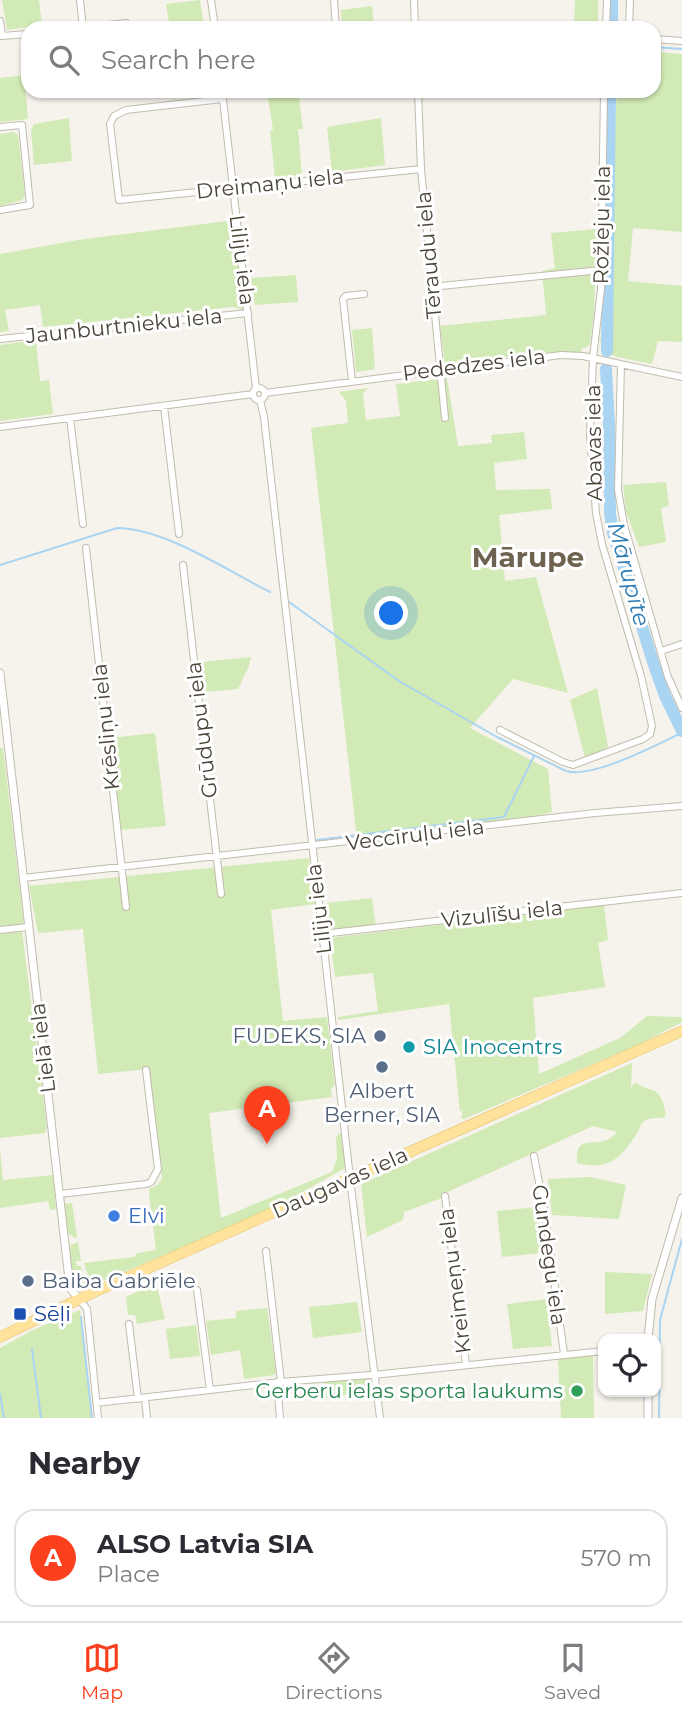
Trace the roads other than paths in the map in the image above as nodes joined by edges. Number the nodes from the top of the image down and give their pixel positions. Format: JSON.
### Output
{"nodes":[{"id":1,"x":80,"y":0,"type":"edge"},
{"id":2,"x":211,"y":0,"type":"edge"},
{"id":3,"x":334,"y":0,"type":"edge"},
{"id":4,"x":415,"y":0,"type":"edge"},
{"id":5,"x":607,"y":0,"type":"edge"},
{"id":6,"x":630,"y":0,"type":"edge"},
{"id":7,"x":0,"y":21,"type":"edge"},
{"id":8,"x":82,"y":21,"type":"edge"},
{"id":9,"x":214,"y":21,"type":"edge"},
{"id":10,"x":336,"y":21,"type":"edge"},
{"id":11,"x":415,"y":21,"type":"edge"},
{"id":12,"x":606,"y":21,"type":"edge"},
{"id":13,"x":629,"y":21,"type":"edge"},
{"id":14,"x":21,"y":35,"type":"edge"},
{"id":15,"x":661,"y":40,"type":"edge"},
{"id":16,"x":682,"y":41,"type":"edge"},
{"id":17,"x":203,"y":98,"type":"edge"},
{"id":18,"x":222,"y":98,"type":"edge"},
{"id":19,"x":418,"y":98,"type":"edge"},
{"id":20,"x":604,"y":98,"type":"edge"},
{"id":21,"x":0,"y":127,"type":"edge"},
{"id":22,"x":421,"y":169,"type":"junction"},
{"id":23,"x":233,"y":188,"type":"junction"},
{"id":24,"x":0,"y":210,"type":"edge"},
{"id":25,"x":601,"y":270,"type":"junction"},
{"id":26,"x":431,"y":287,"type":"junction"},
{"id":27,"x":363,"y":294,"type":"dead end"},
{"id":28,"x":248,"y":313,"type":"junction"},
{"id":29,"x":0,"y":339,"type":"edge"},
{"id":30,"x":593,"y":358,"type":"junction"},
{"id":31,"x":621,"y":364,"type":"junction"},
{"id":32,"x":439,"y":370,"type":"junction"},
{"id":33,"x":682,"y":377,"type":"edge"},
{"id":34,"x":352,"y":381,"type":"junction"},
{"id":35,"x":254,"y":391,"type":"junction"},
{"id":36,"x":265,"y":393,"type":"junction"},
{"id":37,"x":260,"y":400,"type":"junction"},
{"id":38,"x":164,"y":406,"type":"junction"},
{"id":39,"x":70,"y":418,"type":"junction"},
{"id":40,"x":445,"y":418,"type":"dead end"},
{"id":41,"x":0,"y":427,"type":"edge"},
{"id":42,"x":83,"y":524,"type":"dead end"},
{"id":43,"x":178,"y":534,"type":"dead end"},
{"id":44,"x":86,"y":548,"type":"dead end"},
{"id":45,"x":183,"y":565,"type":"dead end"},
{"id":46,"x":682,"y":644,"type":"edge"},
{"id":47,"x":661,"y":651,"type":"junction"},
{"id":48,"x":0,"y":673,"type":"edge"},
{"id":49,"x":682,"y":708,"type":"edge"},
{"id":50,"x":500,"y":730,"type":"dead end"},
{"id":51,"x":682,"y":806,"type":"edge"},
{"id":52,"x":312,"y":847,"type":"junction"},
{"id":53,"x":217,"y":858,"type":"junction"},
{"id":54,"x":122,"y":868,"type":"junction"},
{"id":55,"x":23,"y":878,"type":"junction"},
{"id":56,"x":682,"y":893,"type":"edge"},
{"id":57,"x":221,"y":894,"type":"dead end"},
{"id":58,"x":126,"y":906,"type":"dead end"},
{"id":59,"x":28,"y":928,"type":"junction"},
{"id":60,"x":0,"y":930,"type":"edge"},
{"id":61,"x":322,"y":934,"type":"junction"},
{"id":62,"x":682,"y":1031,"type":"edge"},
{"id":63,"x":146,"y":1070,"type":"dead end"},
{"id":64,"x":534,"y":1156,"type":"dead end"},
{"id":65,"x":350,"y":1179,"type":"junction"},
{"id":66,"x":60,"y":1194,"type":"junction"},
{"id":67,"x":445,"y":1196,"type":"dead end"},
{"id":68,"x":682,"y":1198,"type":"edge"},
{"id":69,"x":266,"y":1251,"type":"dead end"},
{"id":70,"x":197,"y":1290,"type":"dead end"},
{"id":71,"x":79,"y":1299,"type":"junction"},
{"id":72,"x":129,"y":1324,"type":"dead end"},
{"id":73,"x":648,"y":1334,"type":"edge"},
{"id":74,"x":0,"y":1336,"type":"edge"},
{"id":75,"x":598,"y":1351,"type":"edge"},
{"id":76,"x":564,"y":1354,"type":"junction"},
{"id":77,"x":466,"y":1366,"type":"junction"},
{"id":78,"x":374,"y":1374,"type":"junction"},
{"id":79,"x":279,"y":1382,"type":"junction"},
{"id":80,"x":209,"y":1390,"type":"junction"},
{"id":81,"x":648,"y":1397,"type":"edge"},
{"id":82,"x":141,"y":1398,"type":"junction"},
{"id":83,"x":96,"y":1404,"type":"junction"},
{"id":84,"x":98,"y":1418,"type":"edge"},
{"id":85,"x":147,"y":1418,"type":"edge"},
{"id":86,"x":280,"y":1418,"type":"edge"},
{"id":87,"x":380,"y":1418,"type":"edge"},
{"id":88,"x":648,"y":1418,"type":"edge"}],
"edges":[{"from":1,"to":8,"type":"street"},
{"from":2,"to":9,"type":"street"},
{"from":3,"to":10,"type":"street"},
{"from":4,"to":11,"type":"street"},
{"from":5,"to":12,"type":"street"},
{"from":6,"to":13,"type":"street"},
{"from":7,"to":14,"type":"street"},
{"from":15,"to":16,"type":"street"},
{"from":17,"to":23,"type":"street","name":"Dreimaņu iela"},
{"from":18,"to":23,"type":"street","name":"Liliju iela"},
{"from":19,"to":22,"type":"street","name":"Tēraudu iela"},
{"from":20,"to":25,"type":"street","name":"Rožleju iela"},
{"from":21,"to":24,"type":"street"},
{"from":22,"to":23,"type":"street","name":"Dreimaņu iela"},
{"from":22,"to":26,"type":"street","name":"Tēraudu iela"},
{"from":23,"to":28,"type":"street","name":"Liliju iela"},
{"from":25,"to":26,"type":"street"},
{"from":25,"to":30,"type":"street","name":"Rožleju iela"},
{"from":26,"to":32,"type":"street","name":"Tēraudu iela"},
{"from":27,"to":34,"type":"street"},
{"from":28,"to":29,"type":"street","name":"Jaunburtnieku iela"},
{"from":28,"to":35,"type":"street","name":"Liliju iela"},
{"from":30,"to":31,"type":"street","name":"Pededzes iela"},
{"from":30,"to":32,"type":"street","name":"Pededzes iela"},
{"from":30,"to":50,"type":"street","name":"Abavas iela"},
{"from":31,"to":33,"type":"street","name":"Pededzes iela"},
{"from":31,"to":47,"type":"street"},
{"from":32,"to":34,"type":"street","name":"Pededzes iela"},
{"from":32,"to":40,"type":"street","name":"Tēraudu iela"},
{"from":34,"to":36,"type":"street","name":"Pededzes iela"},
{"from":35,"to":36,"type":"street"},
{"from":35,"to":37,"type":"street"},
{"from":35,"to":38,"type":"street"},
{"from":36,"to":37,"type":"street"},
{"from":37,"to":52,"type":"street","name":"Liliju iela"},
{"from":38,"to":39,"type":"street"},
{"from":38,"to":43,"type":"street"},
{"from":39,"to":41,"type":"street"},
{"from":39,"to":42,"type":"street"},
{"from":44,"to":54,"type":"street","name":"Krēsliņu iela"},
{"from":45,"to":53,"type":"street","name":"Grūdupu iela"},
{"from":46,"to":47,"type":"street"},
{"from":47,"to":49,"type":"street"},
{"from":48,"to":55,"type":"street","name":"Lielā iela"},
{"from":51,"to":52,"type":"street","name":"Veccīruļu iela"},
{"from":52,"to":53,"type":"street","name":"Veccīruļu iela"},
{"from":52,"to":61,"type":"street","name":"Liliju iela"},
{"from":53,"to":54,"type":"street","name":"Veccīruļu iela"},
{"from":53,"to":57,"type":"street","name":"Grūdupu iela"},
{"from":54,"to":55,"type":"street","name":"Veccīruļu iela"},
{"from":54,"to":58,"type":"street","name":"Krēsliņu iela"},
{"from":55,"to":59,"type":"street","name":"Lielā iela"},
{"from":56,"to":61,"type":"street","name":"Vizulīšu iela"},
{"from":59,"to":60,"type":"street"},
{"from":59,"to":66,"type":"street","name":"Lielā iela"},
{"from":61,"to":65,"type":"street","name":"Liliju iela"},
{"from":62,"to":65,"type":"main road","name":"Daugavas iela"},
{"from":63,"to":66,"type":"street"},
{"from":64,"to":76,"type":"street","name":"Gundegu iela"},
{"from":65,"to":71,"type":"main road","name":"Daugavas iela"},
{"from":65,"to":78,"type":"street","name":"Liliju iela"},
{"from":66,"to":71,"type":"street","name":"Lielā iela"},
{"from":67,"to":77,"type":"street","name":"Kreimeņu iela"},
{"from":68,"to":73,"type":"street"},
{"from":69,"to":79,"type":"street"},
{"from":70,"to":80,"type":"street"},
{"from":71,"to":74,"type":"main road","name":"Daugavas iela"},
{"from":71,"to":83,"type":"street","name":"Lielā iela"},
{"from":72,"to":82,"type":"street"},
{"from":75,"to":76,"type":"street"},
{"from":76,"to":77,"type":"street"},
{"from":77,"to":78,"type":"street"},
{"from":78,"to":79,"type":"street"},
{"from":78,"to":87,"type":"street","name":"Liliju iela"},
{"from":79,"to":80,"type":"street"},
{"from":79,"to":86,"type":"street"},
{"from":80,"to":82,"type":"street"},
{"from":81,"to":88,"type":"street"},
{"from":82,"to":83,"type":"street"},
{"from":82,"to":85,"type":"street"},
{"from":83,"to":84,"type":"street","name":"Lielā iela"}]}
